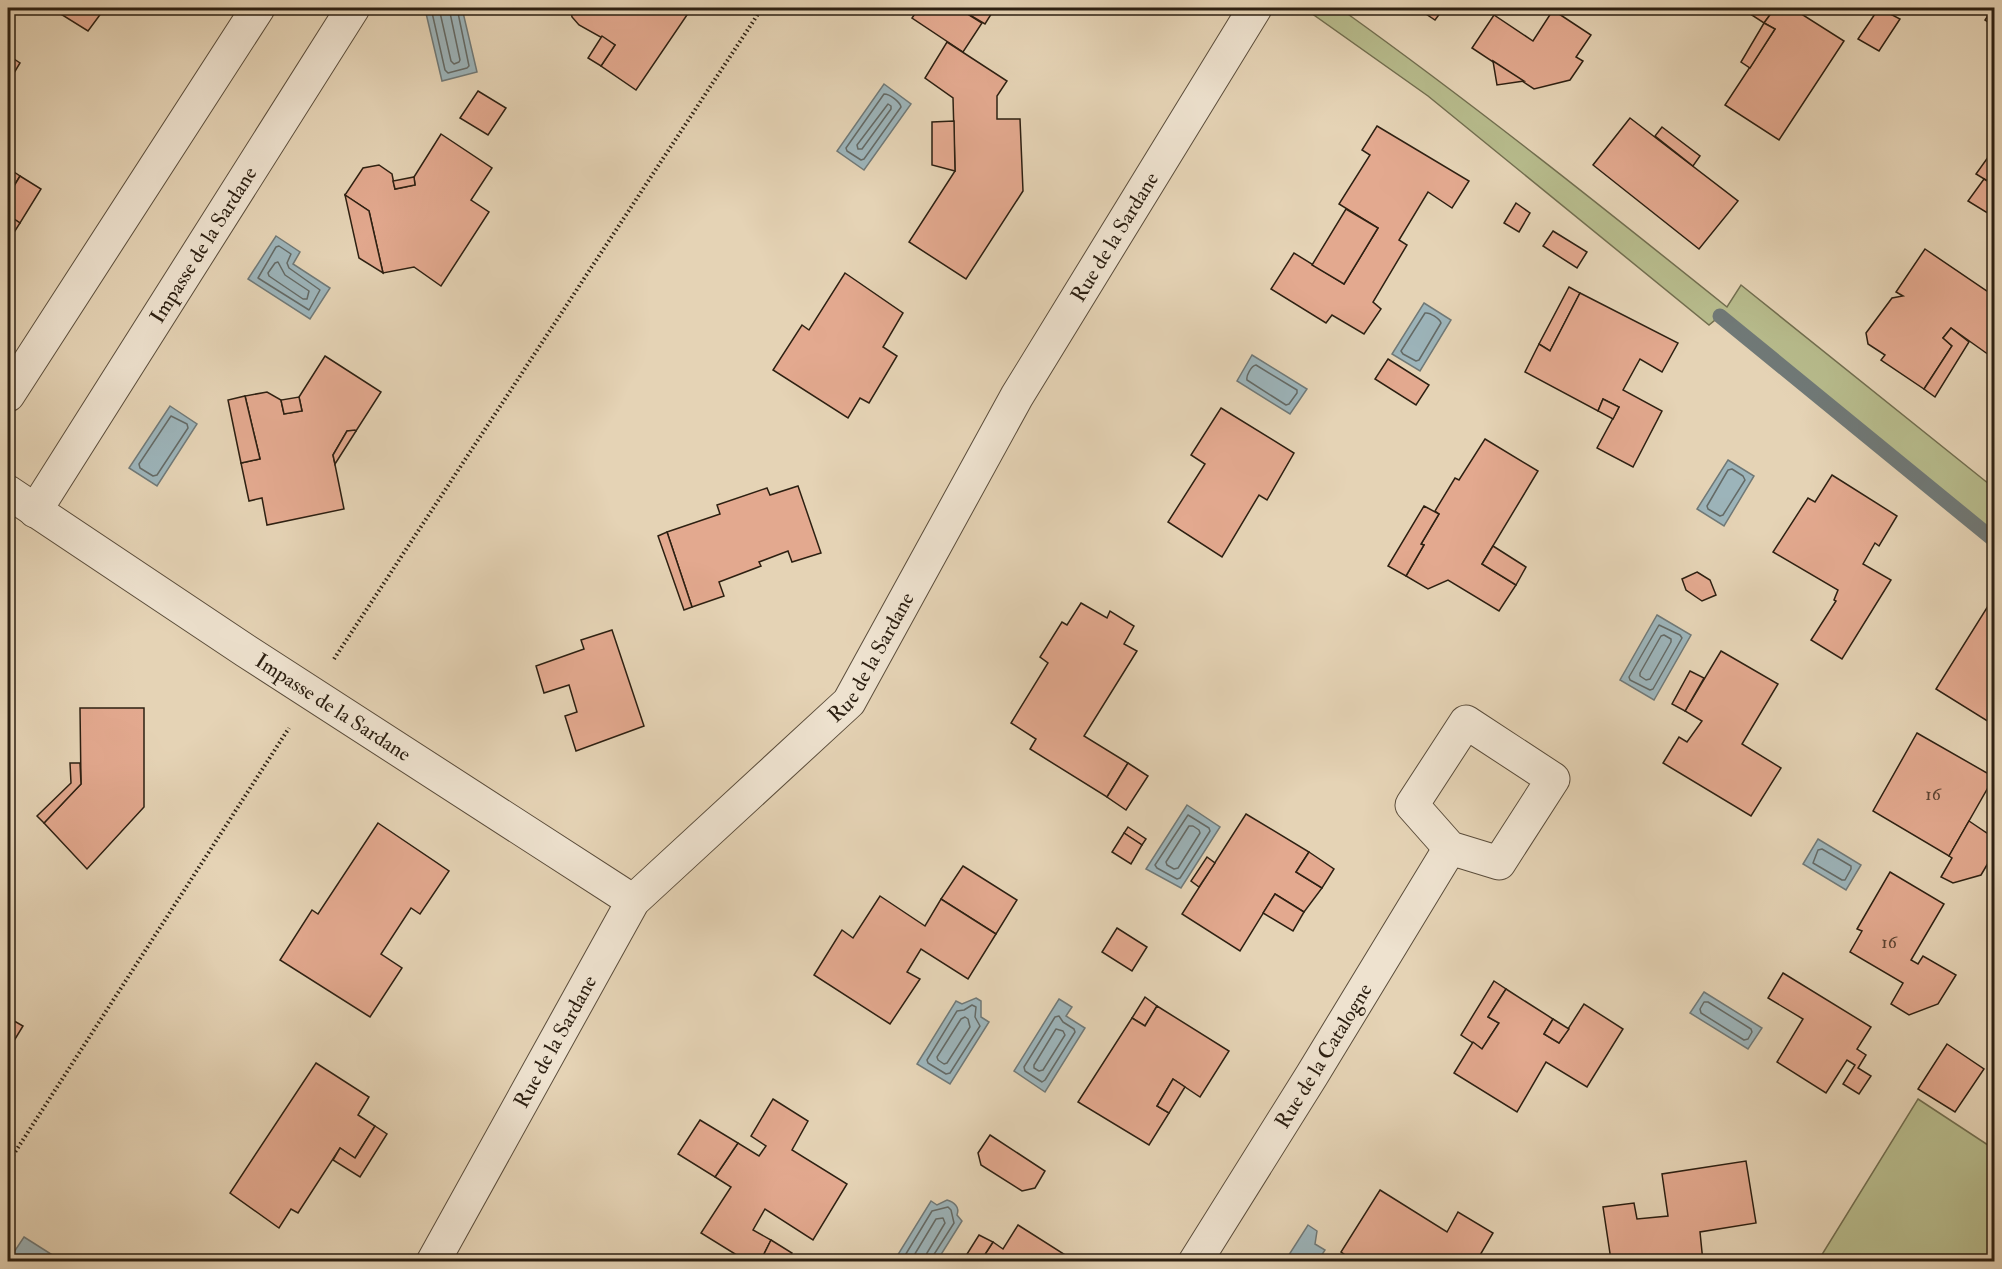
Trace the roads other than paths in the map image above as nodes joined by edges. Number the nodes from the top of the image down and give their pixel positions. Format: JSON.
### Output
{"nodes":[{"id":1,"x":258,"y":8,"type":"edge"},
{"id":2,"x":353,"y":8,"type":"edge"},
{"id":3,"x":1255,"y":8,"type":"edge"},
{"id":4,"x":8,"y":395,"type":"edge"},
{"id":5,"x":8,"y":492,"type":"edge"},
{"id":6,"x":35,"y":511,"type":"junction"},
{"id":7,"x":1450,"y":848,"type":"dead end"},
{"id":8,"x":633,"y":901,"type":"junction"},
{"id":9,"x":433,"y":1262,"type":"edge"},
{"id":10,"x":1195,"y":1262,"type":"edge"}],
"edges":[{"from":1,"to":4,"type":"street"},
{"from":2,"to":6,"type":"street","name":"Impasse de la Sardane"},
{"from":3,"to":8,"type":"street","name":"Rue de la Sardane"},
{"from":5,"to":6,"type":"street","name":"Impasse de la Sardane"},
{"from":6,"to":8,"type":"street","name":"Impasse de la Sardane"},
{"from":7,"to":10,"type":"street","name":"Rue de la Catalogne"},
{"from":8,"to":9,"type":"street","name":"Rue de la Sardane"}]}
